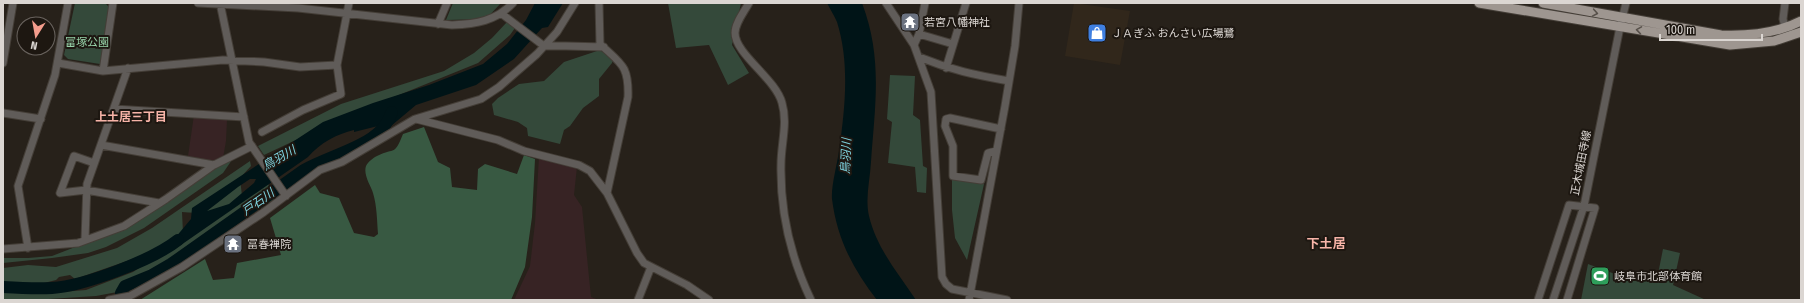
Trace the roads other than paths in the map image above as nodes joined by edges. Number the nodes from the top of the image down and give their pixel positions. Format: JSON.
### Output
{"nodes":[{"id":1,"x":13,"y":3,"type":"edge"},
{"id":2,"x":68,"y":3,"type":"edge"},
{"id":3,"x":113,"y":3,"type":"edge"},
{"id":4,"x":198,"y":3,"type":"edge"},
{"id":5,"x":349,"y":3,"type":"edge"},
{"id":6,"x":447,"y":3,"type":"edge"},
{"id":7,"x":513,"y":3,"type":"edge"},
{"id":8,"x":575,"y":3,"type":"edge"},
{"id":9,"x":599,"y":3,"type":"edge"},
{"id":10,"x":749,"y":3,"type":"edge"},
{"id":11,"x":886,"y":3,"type":"edge"},
{"id":12,"x":925,"y":3,"type":"edge"},
{"id":13,"x":966,"y":3,"type":"edge"},
{"id":14,"x":1020,"y":3,"type":"edge"},
{"id":15,"x":1480,"y":3,"type":"edge"},
{"id":16,"x":1543,"y":3,"type":"edge"},
{"id":17,"x":1626,"y":3,"type":"edge"},
{"id":18,"x":1785,"y":3,"type":"edge"},
{"id":19,"x":220,"y":4,"type":"edge"},
{"id":20,"x":1580,"y":6,"type":"edge"},
{"id":21,"x":346,"y":15,"type":"junction"},
{"id":22,"x":504,"y":16,"type":"junction"},
{"id":23,"x":1622,"y":18,"type":"junction"},
{"id":24,"x":1801,"y":21,"type":"edge"},
{"id":25,"x":438,"y":24,"type":"junction"},
{"id":26,"x":1620,"y":27,"type":"junction"},
{"id":27,"x":1785,"y":27,"type":"junction"},
{"id":28,"x":1801,"y":32,"type":"edge"},
{"id":29,"x":919,"y":34,"type":"junction"},
{"id":30,"x":953,"y":44,"type":"junction"},
{"id":31,"x":914,"y":45,"type":"junction"},
{"id":32,"x":544,"y":46,"type":"junction"},
{"id":33,"x":604,"y":47,"type":"junction"},
{"id":34,"x":919,"y":57,"type":"junction"},
{"id":35,"x":232,"y":60,"type":"junction"},
{"id":36,"x":3,"y":63,"type":"edge"},
{"id":37,"x":58,"y":63,"type":"junction"},
{"id":38,"x":337,"y":65,"type":"junction"},
{"id":39,"x":128,"y":68,"type":"junction"},
{"id":40,"x":946,"y":68,"type":"junction"},
{"id":41,"x":103,"y":71,"type":"junction"},
{"id":42,"x":1009,"y":81,"type":"junction"},
{"id":43,"x":114,"y":110,"type":"junction"},
{"id":44,"x":3,"y":113,"type":"edge"},
{"id":45,"x":244,"y":117,"type":"junction"},
{"id":46,"x":41,"y":119,"type":"junction"},
{"id":47,"x":415,"y":119,"type":"junction"},
{"id":48,"x":1001,"y":129,"type":"junction"},
{"id":49,"x":262,"y":132,"type":"dead end"},
{"id":50,"x":101,"y":145,"type":"junction"},
{"id":51,"x":253,"y":148,"type":"junction"},
{"id":52,"x":996,"y":151,"type":"junction"},
{"id":53,"x":94,"y":163,"type":"junction"},
{"id":54,"x":214,"y":165,"type":"junction"},
{"id":55,"x":86,"y":190,"type":"junction"},
{"id":56,"x":607,"y":193,"type":"junction"},
{"id":57,"x":284,"y":195,"type":"junction"},
{"id":58,"x":159,"y":203,"type":"junction"},
{"id":59,"x":1584,"y":206,"type":"junction"},
{"id":60,"x":85,"y":239,"type":"junction"},
{"id":61,"x":28,"y":248,"type":"junction"},
{"id":62,"x":3,"y":250,"type":"edge"},
{"id":63,"x":651,"y":266,"type":"junction"},
{"id":64,"x":970,"y":297,"type":"edge"},
{"id":65,"x":112,"y":299,"type":"edge"},
{"id":66,"x":638,"y":300,"type":"edge"},
{"id":67,"x":709,"y":300,"type":"edge"},
{"id":68,"x":811,"y":300,"type":"edge"},
{"id":69,"x":1007,"y":300,"type":"edge"},
{"id":70,"x":1538,"y":300,"type":"edge"},
{"id":71,"x":1553,"y":300,"type":"edge"},
{"id":72,"x":1567,"y":300,"type":"edge"}],
"edges":[{"from":1,"to":36,"type":"street"},
{"from":2,"to":37,"type":"street"},
{"from":3,"to":41,"type":"street"},
{"from":4,"to":19,"type":"street"},
{"from":5,"to":21,"type":"street"},
{"from":6,"to":25,"type":"street"},
{"from":7,"to":22,"type":"street"},
{"from":8,"to":32,"type":"street"},
{"from":9,"to":33,"type":"street"},
{"from":10,"to":68,"type":"street"},
{"from":11,"to":31,"type":"street"},
{"from":12,"to":29,"type":"street"},
{"from":13,"to":30,"type":"street"},
{"from":14,"to":42,"type":"street"},
{"from":15,"to":26,"type":"main road"},
{"from":16,"to":20,"type":"main road"},
{"from":17,"to":23,"type":"street","name":"正木城田寺線"},
{"from":18,"to":27,"type":"street"},
{"from":19,"to":21,"type":"street"},
{"from":19,"to":35,"type":"street"},
{"from":20,"to":23,"type":"main road","one_way":true},
{"from":21,"to":25,"type":"street"},
{"from":21,"to":38,"type":"street"},
{"from":22,"to":25,"type":"street"},
{"from":22,"to":32,"type":"street"},
{"from":23,"to":26,"type":"street","name":"正木城田寺線"},
{"from":23,"to":27,"type":"main road"},
{"from":24,"to":27,"type":"main road"},
{"from":28,"to":26,"type":"main road","one_way":true},
{"from":26,"to":59,"type":"street","name":"正木城田寺線"},
{"from":29,"to":30,"type":"street"},
{"from":29,"to":31,"type":"street"},
{"from":30,"to":40,"type":"street"},
{"from":31,"to":34,"type":"street"},
{"from":32,"to":33,"type":"street"},
{"from":32,"to":47,"type":"street"},
{"from":33,"to":56,"type":"street"},
{"from":34,"to":40,"type":"street"},
{"from":34,"to":64,"type":"street"},
{"from":35,"to":38,"type":"street"},
{"from":35,"to":39,"type":"street"},
{"from":35,"to":45,"type":"street"},
{"from":37,"to":41,"type":"street"},
{"from":37,"to":46,"type":"street"},
{"from":38,"to":49,"type":"street"},
{"from":39,"to":41,"type":"street"},
{"from":39,"to":43,"type":"street"},
{"from":40,"to":42,"type":"street"},
{"from":42,"to":48,"type":"street"},
{"from":43,"to":45,"type":"street"},
{"from":43,"to":50,"type":"street"},
{"from":44,"to":46,"type":"street"},
{"from":45,"to":51,"type":"street"},
{"from":46,"to":61,"type":"street"},
{"from":47,"to":56,"type":"street"},
{"from":47,"to":57,"type":"street"},
{"from":48,"to":52,"type":"street"},
{"from":48,"to":52,"type":"street"},
{"from":50,"to":53,"type":"street"},
{"from":50,"to":54,"type":"street"},
{"from":51,"to":54,"type":"street"},
{"from":51,"to":57,"type":"street"},
{"from":52,"to":64,"type":"street"},
{"from":53,"to":55,"type":"street"},
{"from":53,"to":55,"type":"street"},
{"from":54,"to":58,"type":"street"},
{"from":55,"to":58,"type":"street"},
{"from":55,"to":60,"type":"street"},
{"from":56,"to":63,"type":"street"},
{"from":57,"to":65,"type":"street"},
{"from":58,"to":60,"type":"street"},
{"from":59,"to":70,"type":"street"},
{"from":59,"to":71,"type":"street","name":"正木城田寺線"},
{"from":59,"to":72,"type":"street"},
{"from":60,"to":61,"type":"street"},
{"from":61,"to":62,"type":"street"},
{"from":63,"to":66,"type":"street"},
{"from":63,"to":67,"type":"street"},
{"from":64,"to":69,"type":"street"}]}
